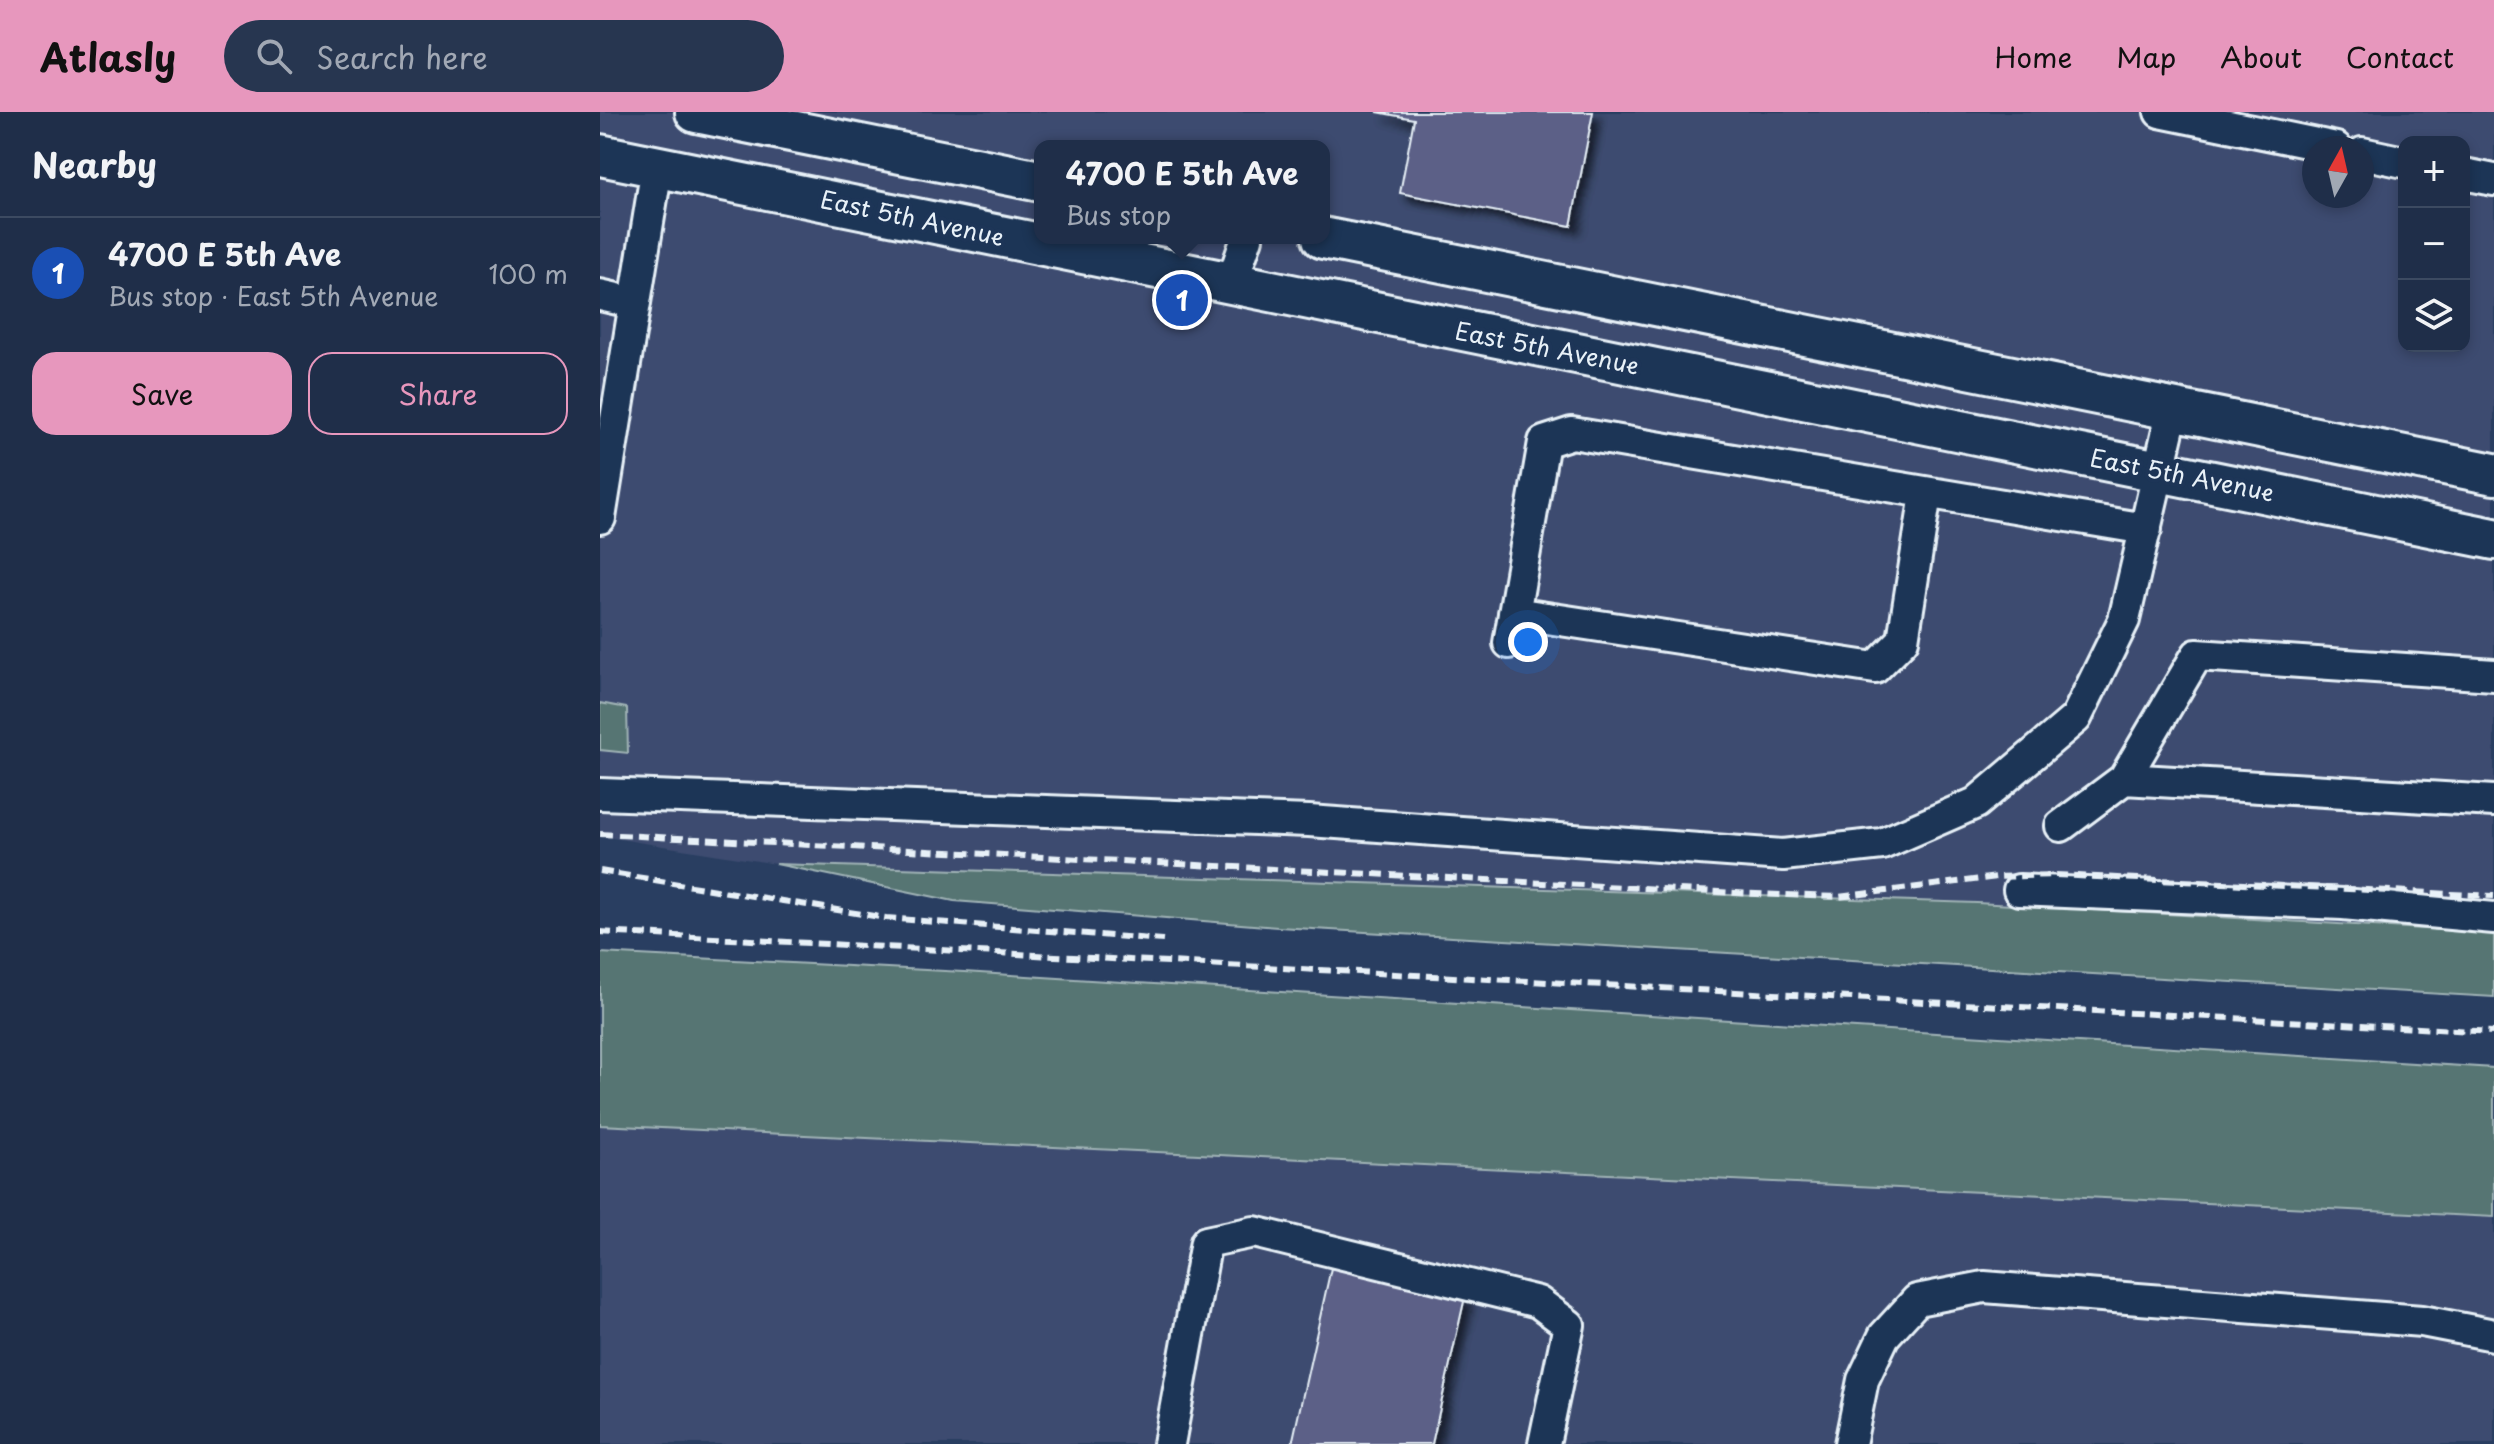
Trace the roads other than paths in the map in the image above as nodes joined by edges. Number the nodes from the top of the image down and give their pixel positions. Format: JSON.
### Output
{"nodes":[{"id":1,"x":696,"y":112,"type":"edge"},
{"id":2,"x":2160,"y":112,"type":"edge"},
{"id":3,"x":2302,"y":141,"type":"edge"},
{"id":4,"x":600,"y":155,"type":"edge"},
{"id":5,"x":2374,"y":156,"type":"edge"},
{"id":6,"x":2398,"y":161,"type":"edge"},
{"id":7,"x":657,"y":167,"type":"junction"},
{"id":8,"x":2470,"y":175,"type":"edge"},
{"id":9,"x":1034,"y":180,"type":"edge"},
{"id":10,"x":2494,"y":180,"type":"edge"},
{"id":11,"x":1330,"y":239,"type":"edge"},
{"id":12,"x":1245,"y":244,"type":"edge"},
{"id":13,"x":1231,"y":285,"type":"junction"},
{"id":14,"x":600,"y":295,"type":"edge"},
{"id":15,"x":635,"y":303,"type":"junction"},
{"id":16,"x":2173,"y":409,"type":"junction"},
{"id":17,"x":2160,"y":472,"type":"junction"},
{"id":18,"x":2494,"y":474,"type":"edge"},
{"id":19,"x":1926,"y":494,"type":"junction"},
{"id":20,"x":600,"y":518,"type":"edge"},
{"id":21,"x":2146,"y":529,"type":"junction"},
{"id":22,"x":2494,"y":539,"type":"edge"},
{"id":23,"x":1514,"y":613,"type":"junction"},
{"id":24,"x":1509,"y":643,"type":"dead end"},
{"id":25,"x":2494,"y":675,"type":"edge"},
{"id":26,"x":2124,"y":779,"type":"junction"},
{"id":27,"x":600,"y":794,"type":"edge"},
{"id":28,"x":2494,"y":801,"type":"edge"},
{"id":29,"x":2061,"y":826,"type":"dead end"},
{"id":30,"x":2019,"y":890,"type":"dead end"},
{"id":31,"x":2494,"y":918,"type":"edge"},
{"id":32,"x":2494,"y":1335,"type":"edge"},
{"id":33,"x":1169,"y":1444,"type":"edge"},
{"id":34,"x":1544,"y":1444,"type":"edge"},
{"id":35,"x":1850,"y":1444,"type":"edge"}],
"edges":[{"from":1,"to":9,"type":"main road"},
{"from":2,"to":3,"type":"lane"},
{"from":4,"to":7,"type":"main road","name":"East 5th Avenue"},
{"from":5,"to":6,"type":"lane"},
{"from":7,"to":13,"type":"main road","name":"East 5th Avenue"},
{"from":7,"to":15,"type":"lane"},
{"from":8,"to":10,"type":"lane"},
{"from":11,"to":16,"type":"main road"},
{"from":12,"to":13,"type":"lane"},
{"from":13,"to":17,"type":"main road","name":"East 5th Avenue"},
{"from":14,"to":15,"type":"lane"},
{"from":15,"to":20,"type":"lane"},
{"from":16,"to":17,"type":"lane"},
{"from":16,"to":18,"type":"main road"},
{"from":17,"to":21,"type":"lane"},
{"from":17,"to":22,"type":"main road","name":"East 5th Avenue"},
{"from":19,"to":21,"type":"lane"},
{"from":19,"to":23,"type":"lane"},
{"from":19,"to":23,"type":"lane"},
{"from":21,"to":27,"type":"lane"},
{"from":23,"to":24,"type":"lane"},
{"from":25,"to":26,"type":"lane"},
{"from":26,"to":28,"type":"lane"},
{"from":26,"to":29,"type":"lane"},
{"from":30,"to":31,"type":"lane"},
{"from":32,"to":35,"type":"lane"},
{"from":33,"to":34,"type":"lane"}]}
